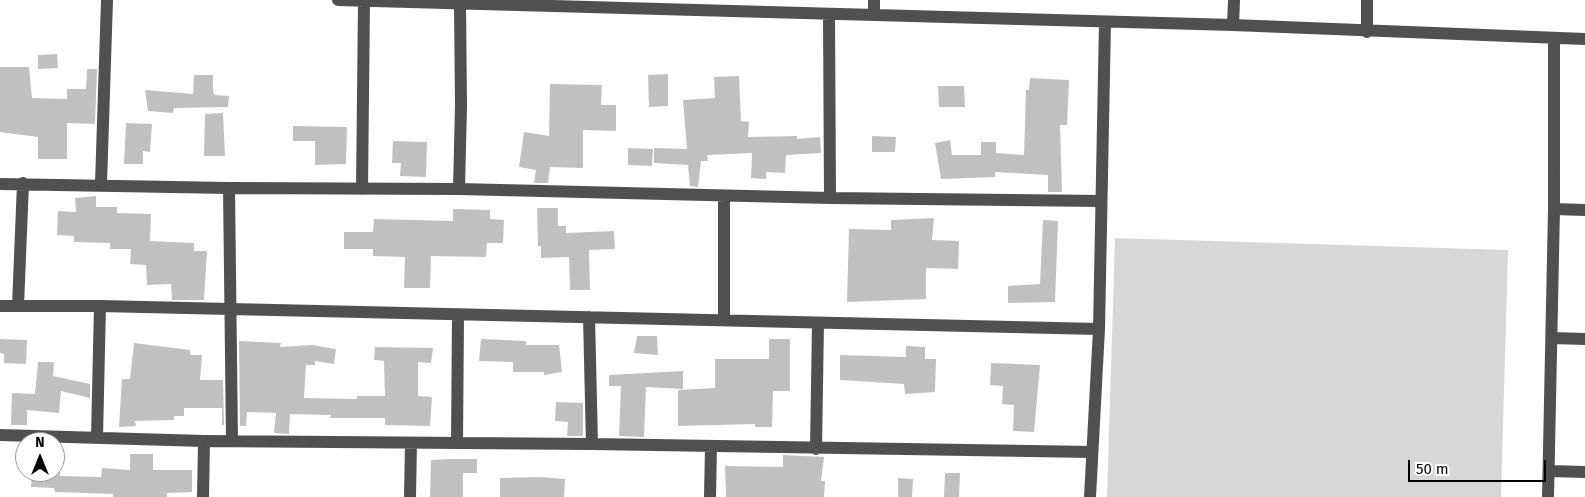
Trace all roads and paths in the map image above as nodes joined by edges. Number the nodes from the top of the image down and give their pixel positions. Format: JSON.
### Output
{"nodes":[{"id":1,"x":107,"y":0,"type":"edge"},
{"id":2,"x":338,"y":0,"type":"edge"},
{"id":3,"x":874,"y":0,"type":"edge"},
{"id":4,"x":1234,"y":0,"type":"edge"},
{"id":5,"x":1367,"y":0,"type":"edge"},
{"id":6,"x":364,"y":2,"type":"junction"},
{"id":7,"x":460,"y":4,"type":"junction"},
{"id":8,"x":637,"y":5,"type":"edge"},
{"id":9,"x":829,"y":14,"type":"junction"},
{"id":10,"x":874,"y":15,"type":"junction"},
{"id":11,"x":1104,"y":22,"type":"junction"},
{"id":12,"x":1233,"y":25,"type":"junction"},
{"id":13,"x":1367,"y":32,"type":"junction"},
{"id":14,"x":1554,"y":39,"type":"junction"},
{"id":15,"x":1585,"y":39,"type":"edge"},
{"id":16,"x":0,"y":184,"type":"edge"},
{"id":17,"x":23,"y":184,"type":"junction"},
{"id":18,"x":101,"y":184,"type":"junction"},
{"id":19,"x":229,"y":188,"type":"junction"},
{"id":20,"x":362,"y":189,"type":"junction"},
{"id":21,"x":459,"y":189,"type":"junction"},
{"id":22,"x":724,"y":196,"type":"junction"},
{"id":23,"x":830,"y":198,"type":"junction"},
{"id":24,"x":1101,"y":201,"type":"junction"},
{"id":25,"x":1554,"y":209,"type":"junction"},
{"id":26,"x":1585,"y":210,"type":"edge"},
{"id":27,"x":0,"y":306,"type":"edge"},
{"id":28,"x":18,"y":306,"type":"junction"},
{"id":29,"x":100,"y":306,"type":"junction"},
{"id":30,"x":230,"y":310,"type":"junction"},
{"id":31,"x":458,"y":316,"type":"junction"},
{"id":32,"x":589,"y":317,"type":"junction"},
{"id":33,"x":724,"y":320,"type":"junction"},
{"id":34,"x":818,"y":322,"type":"junction"},
{"id":35,"x":1099,"y":329,"type":"junction"},
{"id":36,"x":1552,"y":338,"type":"junction"},
{"id":37,"x":1585,"y":339,"type":"edge"},
{"id":38,"x":0,"y":435,"type":"edge"},
{"id":39,"x":97,"y":437,"type":"junction"},
{"id":40,"x":204,"y":441,"type":"junction"},
{"id":41,"x":232,"y":441,"type":"junction"},
{"id":42,"x":457,"y":442,"type":"junction"},
{"id":43,"x":411,"y":443,"type":"junction"},
{"id":44,"x":592,"y":444,"type":"junction"},
{"id":45,"x":710,"y":446,"type":"junction"},
{"id":46,"x":816,"y":448,"type":"junction"},
{"id":47,"x":1092,"y":452,"type":"junction"},
{"id":48,"x":1549,"y":471,"type":"junction"},
{"id":49,"x":1585,"y":472,"type":"edge"},
{"id":50,"x":203,"y":497,"type":"edge"},
{"id":51,"x":410,"y":497,"type":"edge"},
{"id":52,"x":710,"y":497,"type":"edge"},
{"id":53,"x":1090,"y":497,"type":"edge"},
{"id":54,"x":1548,"y":497,"type":"edge"}],
"edges":[{"from":1,"to":18,"type":"street"},
{"from":2,"to":6,"type":"street"},
{"from":3,"to":10,"type":"street"},
{"from":4,"to":12,"type":"street"},
{"from":5,"to":13,"type":"street"},
{"from":6,"to":7,"type":"street"},
{"from":6,"to":20,"type":"street"},
{"from":7,"to":8,"type":"street"},
{"from":7,"to":21,"type":"street"},
{"from":8,"to":9,"type":"street"},
{"from":9,"to":10,"type":"street"},
{"from":9,"to":23,"type":"street"},
{"from":10,"to":11,"type":"street"},
{"from":11,"to":12,"type":"street"},
{"from":11,"to":24,"type":"street"},
{"from":12,"to":13,"type":"street"},
{"from":13,"to":14,"type":"street"},
{"from":14,"to":15,"type":"street"},
{"from":14,"to":25,"type":"street"},
{"from":16,"to":17,"type":"street"},
{"from":17,"to":18,"type":"street"},
{"from":17,"to":28,"type":"street"},
{"from":18,"to":19,"type":"street"},
{"from":19,"to":20,"type":"street"},
{"from":19,"to":30,"type":"street"},
{"from":20,"to":21,"type":"street"},
{"from":21,"to":22,"type":"street"},
{"from":22,"to":23,"type":"street"},
{"from":22,"to":33,"type":"street"},
{"from":23,"to":24,"type":"street"},
{"from":24,"to":35,"type":"street"},
{"from":25,"to":26,"type":"street"},
{"from":25,"to":36,"type":"street"},
{"from":27,"to":28,"type":"street"},
{"from":28,"to":29,"type":"street"},
{"from":29,"to":30,"type":"street"},
{"from":29,"to":39,"type":"street"},
{"from":30,"to":31,"type":"street"},
{"from":30,"to":41,"type":"street"},
{"from":31,"to":32,"type":"street"},
{"from":31,"to":42,"type":"street"},
{"from":32,"to":33,"type":"street"},
{"from":32,"to":44,"type":"street"},
{"from":33,"to":34,"type":"street"},
{"from":34,"to":35,"type":"street"},
{"from":34,"to":46,"type":"street"},
{"from":35,"to":47,"type":"street"},
{"from":36,"to":37,"type":"street"},
{"from":36,"to":48,"type":"street"},
{"from":38,"to":39,"type":"street"},
{"from":39,"to":40,"type":"street"},
{"from":40,"to":41,"type":"street"},
{"from":40,"to":50,"type":"street"},
{"from":41,"to":43,"type":"street"},
{"from":42,"to":43,"type":"street"},
{"from":42,"to":44,"type":"street"},
{"from":43,"to":51,"type":"street"},
{"from":44,"to":45,"type":"street"},
{"from":45,"to":46,"type":"street"},
{"from":45,"to":52,"type":"street"},
{"from":46,"to":47,"type":"street"},
{"from":47,"to":53,"type":"street"},
{"from":48,"to":49,"type":"street"},
{"from":48,"to":54,"type":"street"}]}
